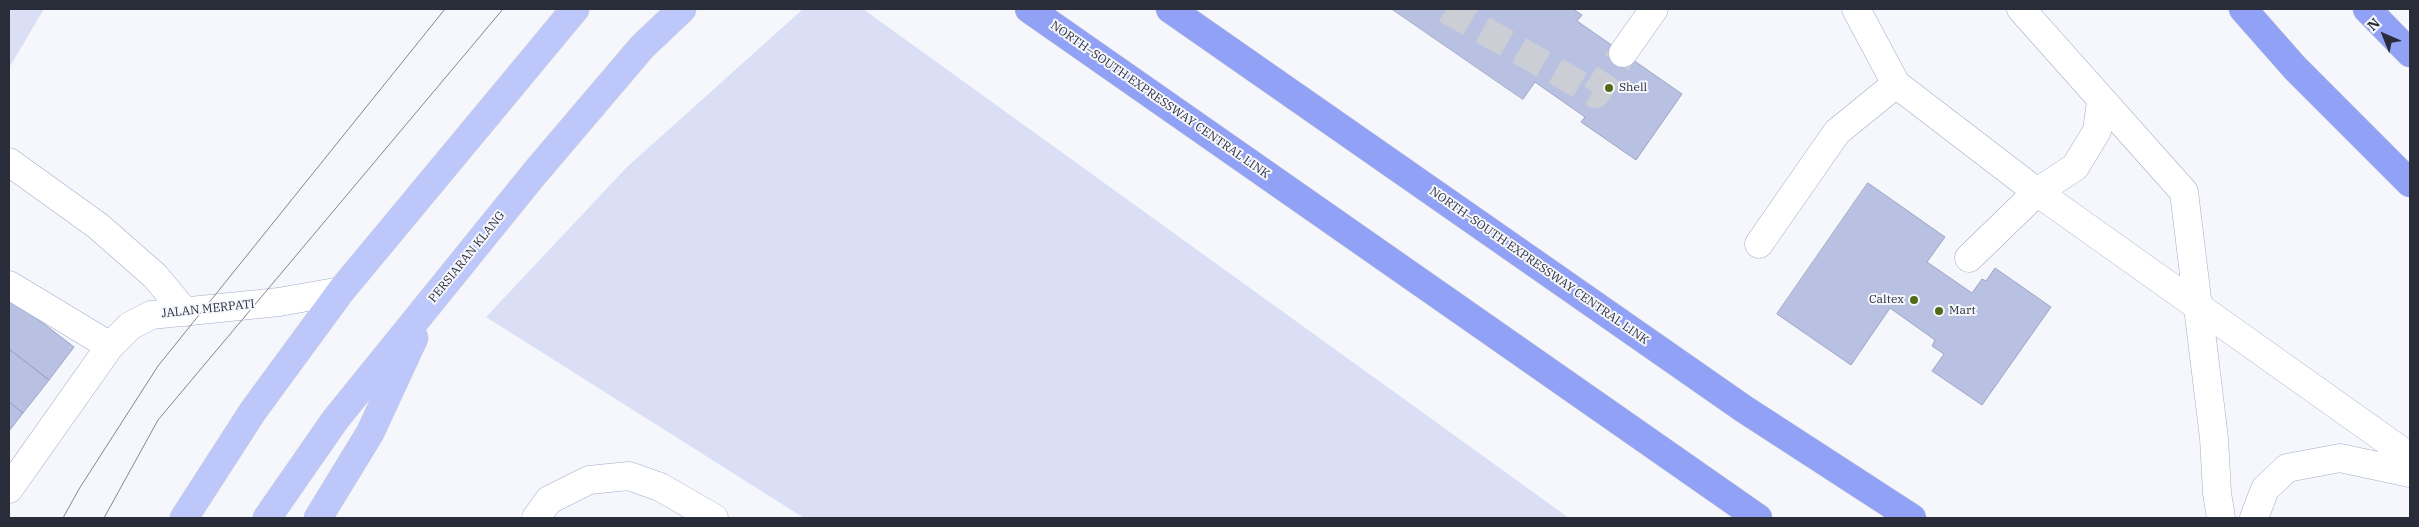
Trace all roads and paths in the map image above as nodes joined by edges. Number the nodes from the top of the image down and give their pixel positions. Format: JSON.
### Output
{"nodes":[{"id":1,"x":575,"y":9,"type":"edge"},
{"id":2,"x":682,"y":9,"type":"edge"},
{"id":3,"x":1029,"y":9,"type":"edge"},
{"id":4,"x":1170,"y":9,"type":"edge"},
{"id":5,"x":1654,"y":9,"type":"edge"},
{"id":6,"x":1856,"y":9,"type":"edge"},
{"id":7,"x":2022,"y":9,"type":"edge"},
{"id":8,"x":2243,"y":9,"type":"edge"},
{"id":9,"x":2367,"y":9,"type":"edge"},
{"id":10,"x":1624,"y":53,"type":"tunnel mouth"},
{"id":11,"x":2410,"y":53,"type":"edge"},
{"id":12,"x":1896,"y":84,"type":"junction"},
{"id":13,"x":2101,"y":101,"type":"junction"},
{"id":14,"x":9,"y":162,"type":"edge"},
{"id":15,"x":2410,"y":183,"type":"edge"},
{"id":16,"x":2037,"y":192,"type":"junction"},
{"id":17,"x":1760,"y":244,"type":"dead end"},
{"id":18,"x":1968,"y":258,"type":"dead end"},
{"id":19,"x":9,"y":285,"type":"edge"},
{"id":20,"x":341,"y":290,"type":"junction"},
{"id":21,"x":433,"y":298,"type":"junction"},
{"id":22,"x":2197,"y":304,"type":"junction"},
{"id":23,"x":185,"y":312,"type":"junction"},
{"id":24,"x":110,"y":346,"type":"junction"},
{"id":25,"x":2410,"y":457,"type":"edge"},
{"id":26,"x":2410,"y":473,"type":"edge"},
{"id":27,"x":9,"y":490,"type":"edge"},
{"id":28,"x":184,"y":518,"type":"edge"},
{"id":29,"x":267,"y":518,"type":"edge"},
{"id":30,"x":318,"y":518,"type":"edge"},
{"id":31,"x":536,"y":518,"type":"edge"},
{"id":32,"x":714,"y":518,"type":"edge"},
{"id":33,"x":1758,"y":518,"type":"edge"},
{"id":34,"x":1912,"y":518,"type":"edge"},
{"id":35,"x":2221,"y":518,"type":"edge"},
{"id":36,"x":2254,"y":518,"type":"edge"}],
"edges":[{"from":1,"to":20,"type":"main road"},
{"from":2,"to":21,"type":"main road","name":"PERSIARAN KLANG"},
{"from":3,"to":33,"type":"highway","name":"NORTH–SOUTH EXPRESSWAY CENTRAL LINK"},
{"from":4,"to":34,"type":"highway","name":"NORTH–SOUTH EXPRESSWAY CENTRAL LINK"},
{"from":5,"to":10,"type":"street"},
{"from":6,"to":12,"type":"street"},
{"from":7,"to":13,"type":"street"},
{"from":8,"to":15,"type":"highway"},
{"from":9,"to":11,"type":"highway"},
{"from":12,"to":16,"type":"street"},
{"from":12,"to":17,"type":"street"},
{"from":13,"to":16,"type":"street"},
{"from":13,"to":22,"type":"street"},
{"from":14,"to":23,"type":"street"},
{"from":16,"to":18,"type":"street"},
{"from":16,"to":22,"type":"street"},
{"from":19,"to":24,"type":"street"},
{"from":20,"to":23,"type":"street","name":"JALAN MERPATI"},
{"from":20,"to":28,"type":"main road"},
{"from":21,"to":29,"type":"main road","name":"PERSIARAN KLANG"},
{"from":21,"to":30,"type":"main road"},
{"from":22,"to":25,"type":"street"},
{"from":22,"to":35,"type":"street"},
{"from":23,"to":24,"type":"street","name":"JALAN MERPATI"},
{"from":24,"to":27,"type":"street","name":"JALAN MERPATI"},
{"from":26,"to":36,"type":"street"},
{"from":31,"to":32,"type":"street"}]}
